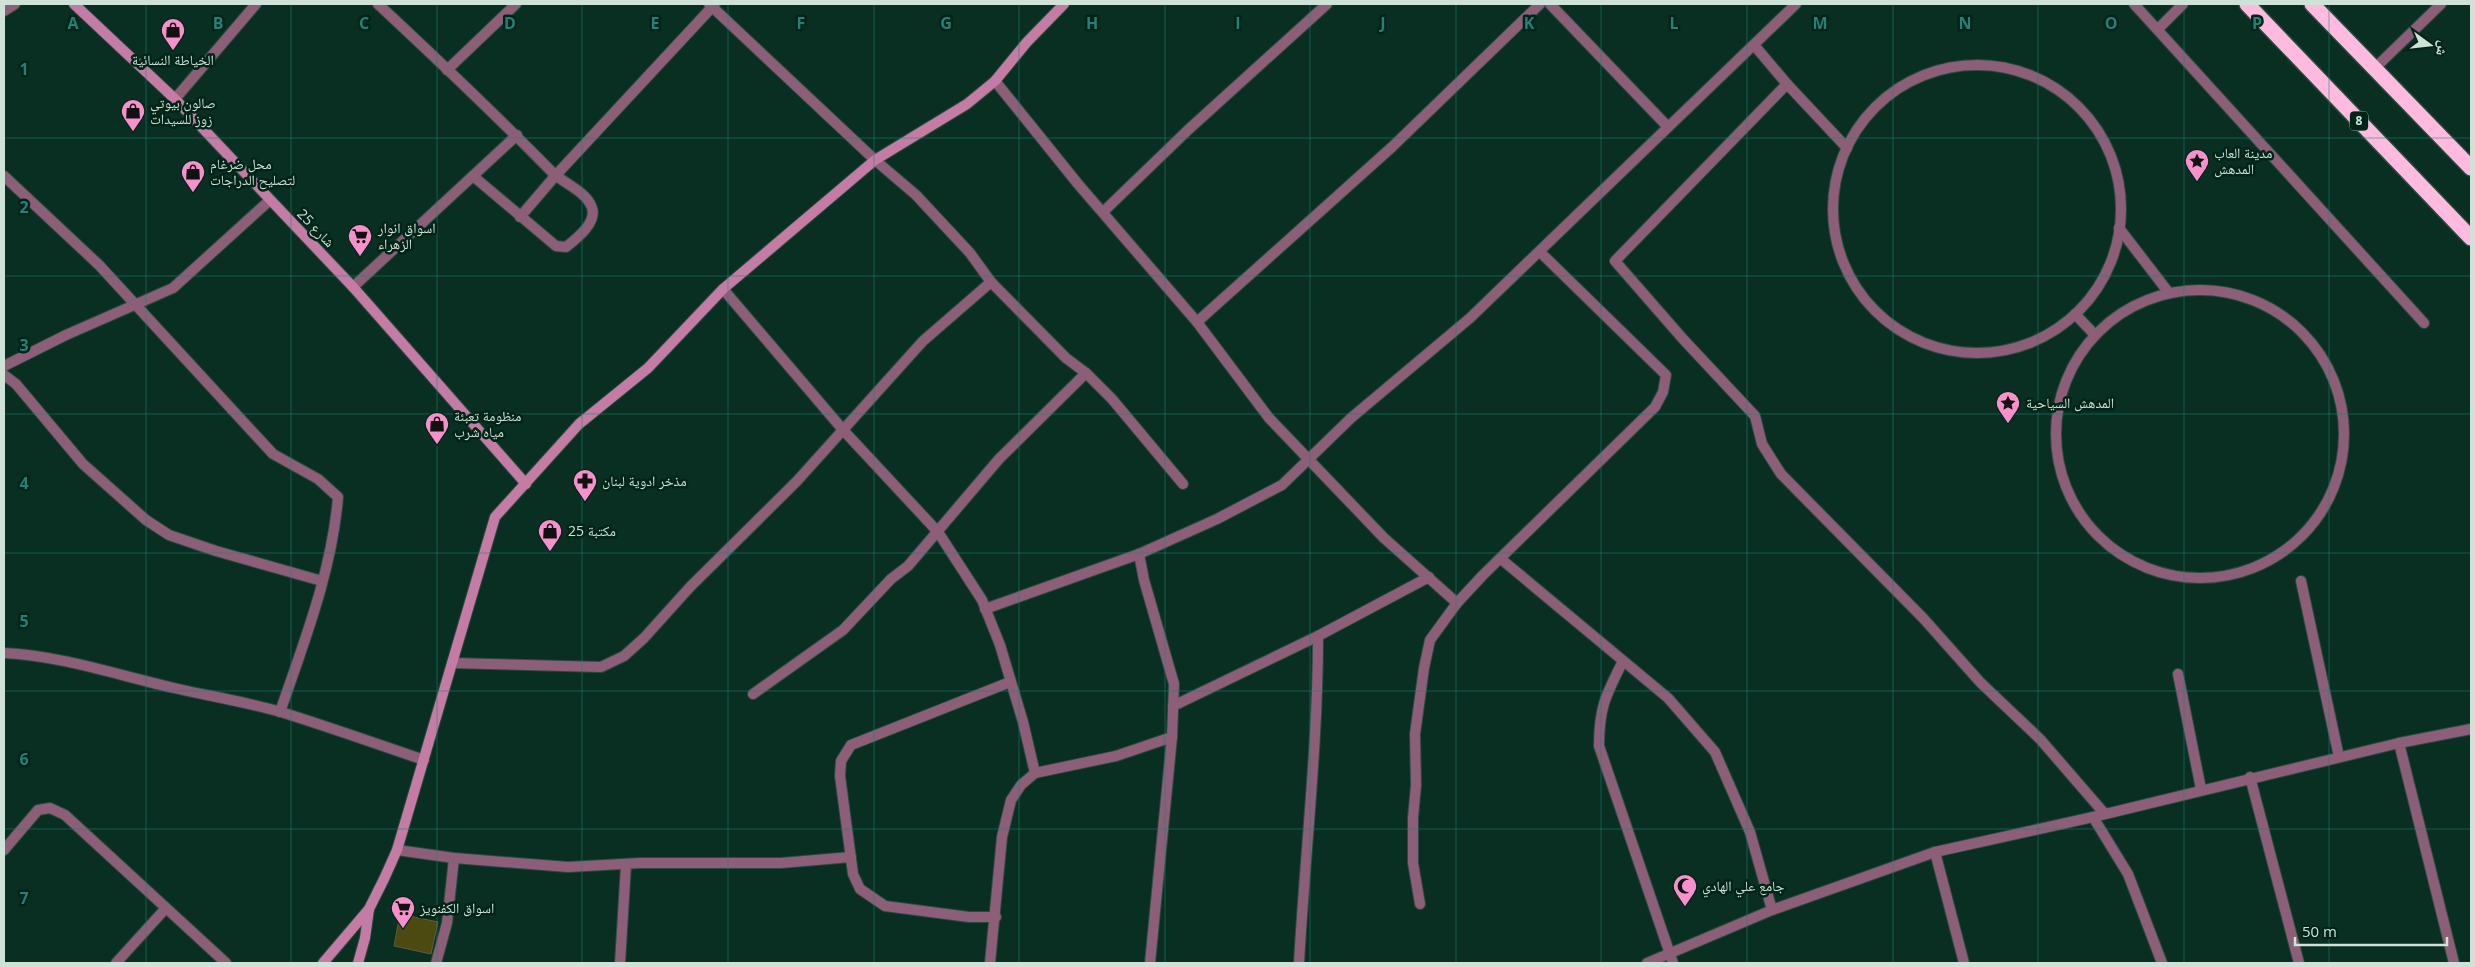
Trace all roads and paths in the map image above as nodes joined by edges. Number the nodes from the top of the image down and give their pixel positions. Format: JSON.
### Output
{"nodes":[{"id":1,"x":15,"y":4,"type":"edge"},
{"id":2,"x":74,"y":4,"type":"edge"},
{"id":3,"x":256,"y":4,"type":"edge"},
{"id":4,"x":378,"y":4,"type":"edge"},
{"id":5,"x":516,"y":4,"type":"edge"},
{"id":6,"x":1064,"y":4,"type":"edge"},
{"id":7,"x":1328,"y":4,"type":"edge"},
{"id":8,"x":1540,"y":4,"type":"edge"},
{"id":9,"x":1550,"y":4,"type":"edge"},
{"id":10,"x":1796,"y":4,"type":"edge"},
{"id":11,"x":2134,"y":4,"type":"edge"},
{"id":12,"x":2184,"y":4,"type":"edge"},
{"id":13,"x":2247,"y":4,"type":"edge"},
{"id":14,"x":2312,"y":4,"type":"edge"},
{"id":15,"x":2441,"y":4,"type":"edge"},
{"id":16,"x":712,"y":5,"type":"edge"},
{"id":17,"x":4,"y":11,"type":"edge"},
{"id":18,"x":2158,"y":29,"type":"junction"},
{"id":19,"x":1754,"y":45,"type":"junction"},
{"id":20,"x":2375,"y":68,"type":"junction"},
{"id":21,"x":448,"y":70,"type":"junction"},
{"id":22,"x":995,"y":81,"type":"junction"},
{"id":23,"x":1787,"y":84,"type":"junction"},
{"id":24,"x":175,"y":99,"type":"junction"},
{"id":25,"x":1668,"y":127,"type":"junction"},
{"id":26,"x":516,"y":135,"type":"junction"},
{"id":27,"x":1848,"y":148,"type":"junction"},
{"id":28,"x":875,"y":160,"type":"junction"},
{"id":29,"x":2471,"y":168,"type":"edge"},
{"id":30,"x":556,"y":175,"type":"junction"},
{"id":31,"x":4,"y":176,"type":"edge"},
{"id":32,"x":473,"y":176,"type":"junction"},
{"id":33,"x":270,"y":200,"type":"junction"},
{"id":34,"x":1103,"y":212,"type":"junction"},
{"id":35,"x":520,"y":217,"type":"junction"},
{"id":36,"x":2119,"y":228,"type":"junction"},
{"id":37,"x":2471,"y":238,"type":"edge"},
{"id":38,"x":1540,"y":252,"type":"junction"},
{"id":39,"x":991,"y":282,"type":"junction"},
{"id":40,"x":353,"y":286,"type":"junction"},
{"id":41,"x":723,"y":289,"type":"junction"},
{"id":42,"x":2169,"y":293,"type":"junction"},
{"id":43,"x":135,"y":303,"type":"junction"},
{"id":44,"x":2075,"y":314,"type":"junction"},
{"id":45,"x":1197,"y":322,"type":"junction"},
{"id":46,"x":2424,"y":323,"type":"dead end"},
{"id":47,"x":2096,"y":335,"type":"junction"},
{"id":48,"x":4,"y":366,"type":"edge"},
{"id":49,"x":1086,"y":374,"type":"junction"},
{"id":50,"x":4,"y":375,"type":"edge"},
{"id":51,"x":844,"y":431,"type":"junction"},
{"id":52,"x":1307,"y":460,"type":"junction"},
{"id":53,"x":526,"y":484,"type":"junction"},
{"id":54,"x":1183,"y":484,"type":"dead end"},
{"id":55,"x":938,"y":532,"type":"junction"},
{"id":56,"x":1138,"y":554,"type":"junction"},
{"id":57,"x":1501,"y":559,"type":"junction"},
{"id":58,"x":1429,"y":577,"type":"junction"},
{"id":59,"x":322,"y":581,"type":"junction"},
{"id":60,"x":2301,"y":582,"type":"dead end"},
{"id":61,"x":1457,"y":603,"type":"junction"},
{"id":62,"x":986,"y":609,"type":"junction"},
{"id":63,"x":1318,"y":636,"type":"junction"},
{"id":64,"x":4,"y":653,"type":"edge"},
{"id":65,"x":1623,"y":661,"type":"junction"},
{"id":66,"x":452,"y":664,"type":"junction"},
{"id":67,"x":2178,"y":674,"type":"dead end"},
{"id":68,"x":1010,"y":682,"type":"junction"},
{"id":69,"x":753,"y":694,"type":"dead end"},
{"id":70,"x":1173,"y":706,"type":"junction"},
{"id":71,"x":280,"y":712,"type":"junction"},
{"id":72,"x":2471,"y":729,"type":"edge"},
{"id":73,"x":1172,"y":737,"type":"junction"},
{"id":74,"x":2399,"y":743,"type":"junction"},
{"id":75,"x":2339,"y":757,"type":"junction"},
{"id":76,"x":424,"y":760,"type":"junction"},
{"id":77,"x":1035,"y":774,"type":"junction"},
{"id":78,"x":2250,"y":777,"type":"junction"},
{"id":79,"x":2201,"y":789,"type":"junction"},
{"id":80,"x":2104,"y":813,"type":"junction"},
{"id":81,"x":2093,"y":817,"type":"junction"},
{"id":82,"x":4,"y":850,"type":"edge"},
{"id":83,"x":397,"y":850,"type":"junction"},
{"id":84,"x":1934,"y":852,"type":"junction"},
{"id":85,"x":851,"y":857,"type":"junction"},
{"id":86,"x":454,"y":858,"type":"junction"},
{"id":87,"x":626,"y":865,"type":"junction"},
{"id":88,"x":1420,"y":904,"type":"dead end"},
{"id":89,"x":166,"y":908,"type":"junction"},
{"id":90,"x":369,"y":908,"type":"junction"},
{"id":91,"x":1772,"y":910,"type":"junction"},
{"id":92,"x":996,"y":917,"type":"junction"},
{"id":93,"x":1671,"y":958,"type":"edge"},
{"id":94,"x":116,"y":963,"type":"edge"},
{"id":95,"x":226,"y":963,"type":"edge"},
{"id":96,"x":323,"y":963,"type":"edge"},
{"id":97,"x":358,"y":963,"type":"edge"},
{"id":98,"x":436,"y":963,"type":"edge"},
{"id":99,"x":620,"y":963,"type":"edge"},
{"id":100,"x":990,"y":963,"type":"edge"},
{"id":101,"x":1150,"y":963,"type":"edge"},
{"id":102,"x":1299,"y":963,"type":"edge"},
{"id":103,"x":1647,"y":963,"type":"edge"},
{"id":104,"x":1964,"y":963,"type":"edge"},
{"id":105,"x":2162,"y":963,"type":"edge"},
{"id":106,"x":2299,"y":963,"type":"edge"},
{"id":107,"x":2454,"y":963,"type":"edge"}],
"edges":[{"from":1,"to":17,"type":"street"},
{"from":2,"to":24,"type":"street","name":"شارع 25"},
{"from":3,"to":24,"type":"street"},
{"from":4,"to":21,"type":"street"},
{"from":5,"to":21,"type":"street"},
{"from":6,"to":22,"type":"street"},
{"from":7,"to":34,"type":"street"},
{"from":8,"to":45,"type":"street"},
{"from":9,"to":25,"type":"street"},
{"from":10,"to":19,"type":"street"},
{"from":11,"to":18,"type":"street"},
{"from":12,"to":18,"type":"street"},
{"from":13,"to":37,"type":"highway","number":"8"},
{"from":14,"to":20,"type":"highway"},
{"from":15,"to":20,"type":"street"},
{"from":16,"to":28,"type":"street"},
{"from":16,"to":30,"type":"street"},
{"from":18,"to":46,"type":"street"},
{"from":19,"to":23,"type":"street"},
{"from":19,"to":25,"type":"street"},
{"from":20,"to":29,"type":"highway"},
{"from":21,"to":26,"type":"street"},
{"from":22,"to":28,"type":"street"},
{"from":22,"to":34,"type":"street"},
{"from":23,"to":27,"type":"street"},
{"from":23,"to":80,"type":"street"},
{"from":24,"to":33,"type":"street","name":"شارع 25"},
{"from":25,"to":38,"type":"street"},
{"from":26,"to":30,"type":"street"},
{"from":26,"to":32,"type":"street"},
{"from":27,"to":36,"type":"street"},
{"from":27,"to":44,"type":"street"},
{"from":28,"to":39,"type":"street"},
{"from":28,"to":41,"type":"street"},
{"from":30,"to":35,"type":"street"},
{"from":30,"to":35,"type":"street"},
{"from":31,"to":43,"type":"street"},
{"from":32,"to":35,"type":"street"},
{"from":32,"to":40,"type":"street"},
{"from":33,"to":40,"type":"street","name":"شارع 25"},
{"from":33,"to":43,"type":"street"},
{"from":34,"to":45,"type":"street"},
{"from":36,"to":42,"type":"street"},
{"from":36,"to":44,"type":"street"},
{"from":38,"to":52,"type":"street"},
{"from":38,"to":57,"type":"street"},
{"from":39,"to":49,"type":"street"},
{"from":39,"to":51,"type":"street"},
{"from":40,"to":53,"type":"street","name":"شارع 25"},
{"from":41,"to":51,"type":"street"},
{"from":41,"to":53,"type":"street"},
{"from":42,"to":47,"type":"street"},
{"from":42,"to":47,"type":"street"},
{"from":43,"to":48,"type":"street"},
{"from":43,"to":59,"type":"street"},
{"from":44,"to":47,"type":"street"},
{"from":45,"to":52,"type":"street"},
{"from":49,"to":54,"type":"street"},
{"from":49,"to":55,"type":"street"},
{"from":50,"to":59,"type":"street"},
{"from":51,"to":55,"type":"street"},
{"from":51,"to":66,"type":"street"},
{"from":52,"to":56,"type":"street"},
{"from":52,"to":58,"type":"street"},
{"from":53,"to":66,"type":"street"},
{"from":55,"to":62,"type":"street"},
{"from":55,"to":69,"type":"street"},
{"from":56,"to":62,"type":"street"},
{"from":56,"to":70,"type":"street"},
{"from":57,"to":61,"type":"street"},
{"from":57,"to":65,"type":"street"},
{"from":58,"to":61,"type":"street"},
{"from":58,"to":63,"type":"street"},
{"from":59,"to":71,"type":"street"},
{"from":60,"to":75,"type":"street"},
{"from":61,"to":88,"type":"street"},
{"from":62,"to":68,"type":"street"},
{"from":63,"to":70,"type":"street"},
{"from":63,"to":102,"type":"street"},
{"from":64,"to":71,"type":"street"},
{"from":65,"to":91,"type":"street"},
{"from":65,"to":93,"type":"street"},
{"from":66,"to":76,"type":"street"},
{"from":67,"to":79,"type":"street"},
{"from":68,"to":77,"type":"street"},
{"from":68,"to":85,"type":"street"},
{"from":70,"to":73,"type":"street"},
{"from":71,"to":76,"type":"street"},
{"from":72,"to":74,"type":"street"},
{"from":73,"to":77,"type":"street"},
{"from":73,"to":101,"type":"street"},
{"from":74,"to":75,"type":"street"},
{"from":74,"to":107,"type":"street"},
{"from":75,"to":78,"type":"street"},
{"from":76,"to":83,"type":"street"},
{"from":77,"to":92,"type":"street"},
{"from":78,"to":79,"type":"street"},
{"from":78,"to":106,"type":"street"},
{"from":79,"to":80,"type":"street"},
{"from":80,"to":81,"type":"street"},
{"from":81,"to":84,"type":"street"},
{"from":81,"to":105,"type":"street"},
{"from":82,"to":89,"type":"street"},
{"from":83,"to":86,"type":"street"},
{"from":83,"to":90,"type":"street"},
{"from":84,"to":91,"type":"street"},
{"from":84,"to":104,"type":"street"},
{"from":85,"to":87,"type":"street"},
{"from":85,"to":92,"type":"street"},
{"from":86,"to":87,"type":"street"},
{"from":86,"to":98,"type":"street"},
{"from":87,"to":99,"type":"street"},
{"from":89,"to":94,"type":"street"},
{"from":89,"to":95,"type":"street"},
{"from":90,"to":96,"type":"street"},
{"from":90,"to":97,"type":"street"},
{"from":91,"to":93,"type":"street"},
{"from":92,"to":100,"type":"street"},
{"from":93,"to":103,"type":"street"}]}
